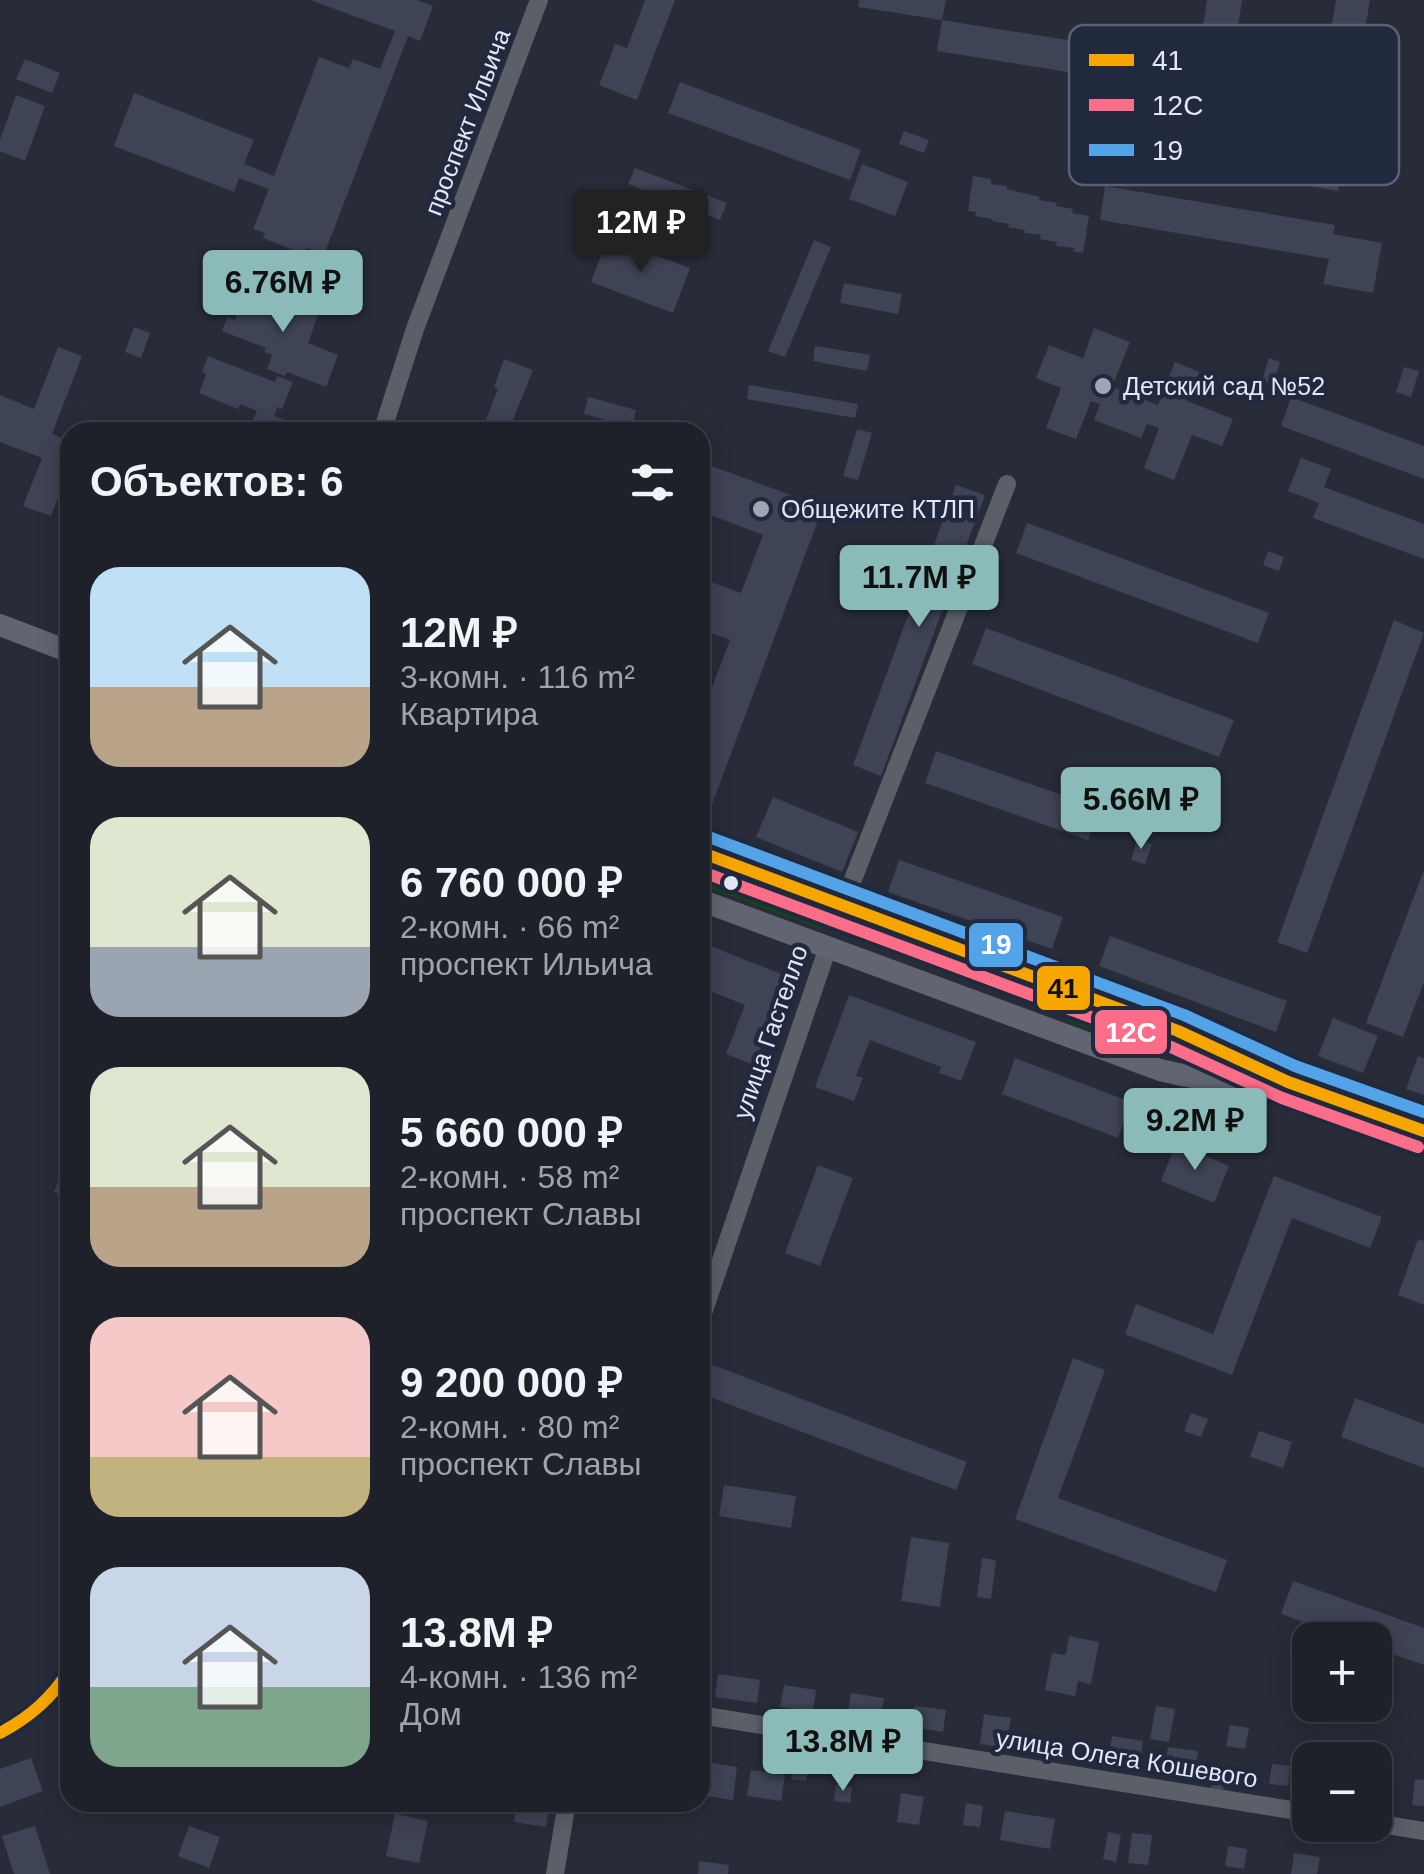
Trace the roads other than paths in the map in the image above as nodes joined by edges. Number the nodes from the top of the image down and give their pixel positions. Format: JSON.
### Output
{"nodes":[{"id":1,"x":539,"y":0,"type":"edge"},
{"id":2,"x":385,"y":422,"type":"edge"},
{"id":3,"x":1007,"y":484,"type":"dead end"},
{"id":4,"x":0,"y":625,"type":"edge"},
{"id":5,"x":60,"y":648,"type":"edge"},
{"id":6,"x":710,"y":862,"type":"edge"},
{"id":7,"x":710,"y":904,"type":"edge"},
{"id":8,"x":843,"y":906,"type":"junction"},
{"id":9,"x":828,"y":947,"type":"junction"},
{"id":10,"x":1288,"y":1082,"type":"junction"},
{"id":11,"x":1424,"y":1132,"type":"edge"},
{"id":12,"x":710,"y":1293,"type":"edge"},
{"id":13,"x":60,"y":1686,"type":"edge"},
{"id":14,"x":710,"y":1718,"type":"edge"},
{"id":15,"x":0,"y":1733,"type":"edge"},
{"id":16,"x":1292,"y":1810,"type":"edge"},
{"id":17,"x":565,"y":1812,"type":"edge"},
{"id":18,"x":1392,"y":1826,"type":"edge"},
{"id":19,"x":1424,"y":1831,"type":"edge"},
{"id":20,"x":555,"y":1874,"type":"edge"}],
"edges":[{"from":1,"to":2,"type":"street","name":"проспект Ильича"},
{"from":3,"to":8,"type":"street","name":"улица Гастелло"},
{"from":4,"to":5,"type":"main road"},
{"from":6,"to":8,"type":"main road"},
{"from":7,"to":9,"type":"main road"},
{"from":8,"to":9,"type":"main road","name":"улица Гастелло"},
{"from":8,"to":10,"type":"main road"},
{"from":9,"to":10,"type":"main road"},
{"from":9,"to":12,"type":"street","name":"улица Гастелло"},
{"from":10,"to":11,"type":"main road"},
{"from":13,"to":15,"type":"street"},
{"from":14,"to":16,"type":"street","name":"улица Олега Кошевого"},
{"from":17,"to":20,"type":"street"},
{"from":18,"to":19,"type":"street"}]}
